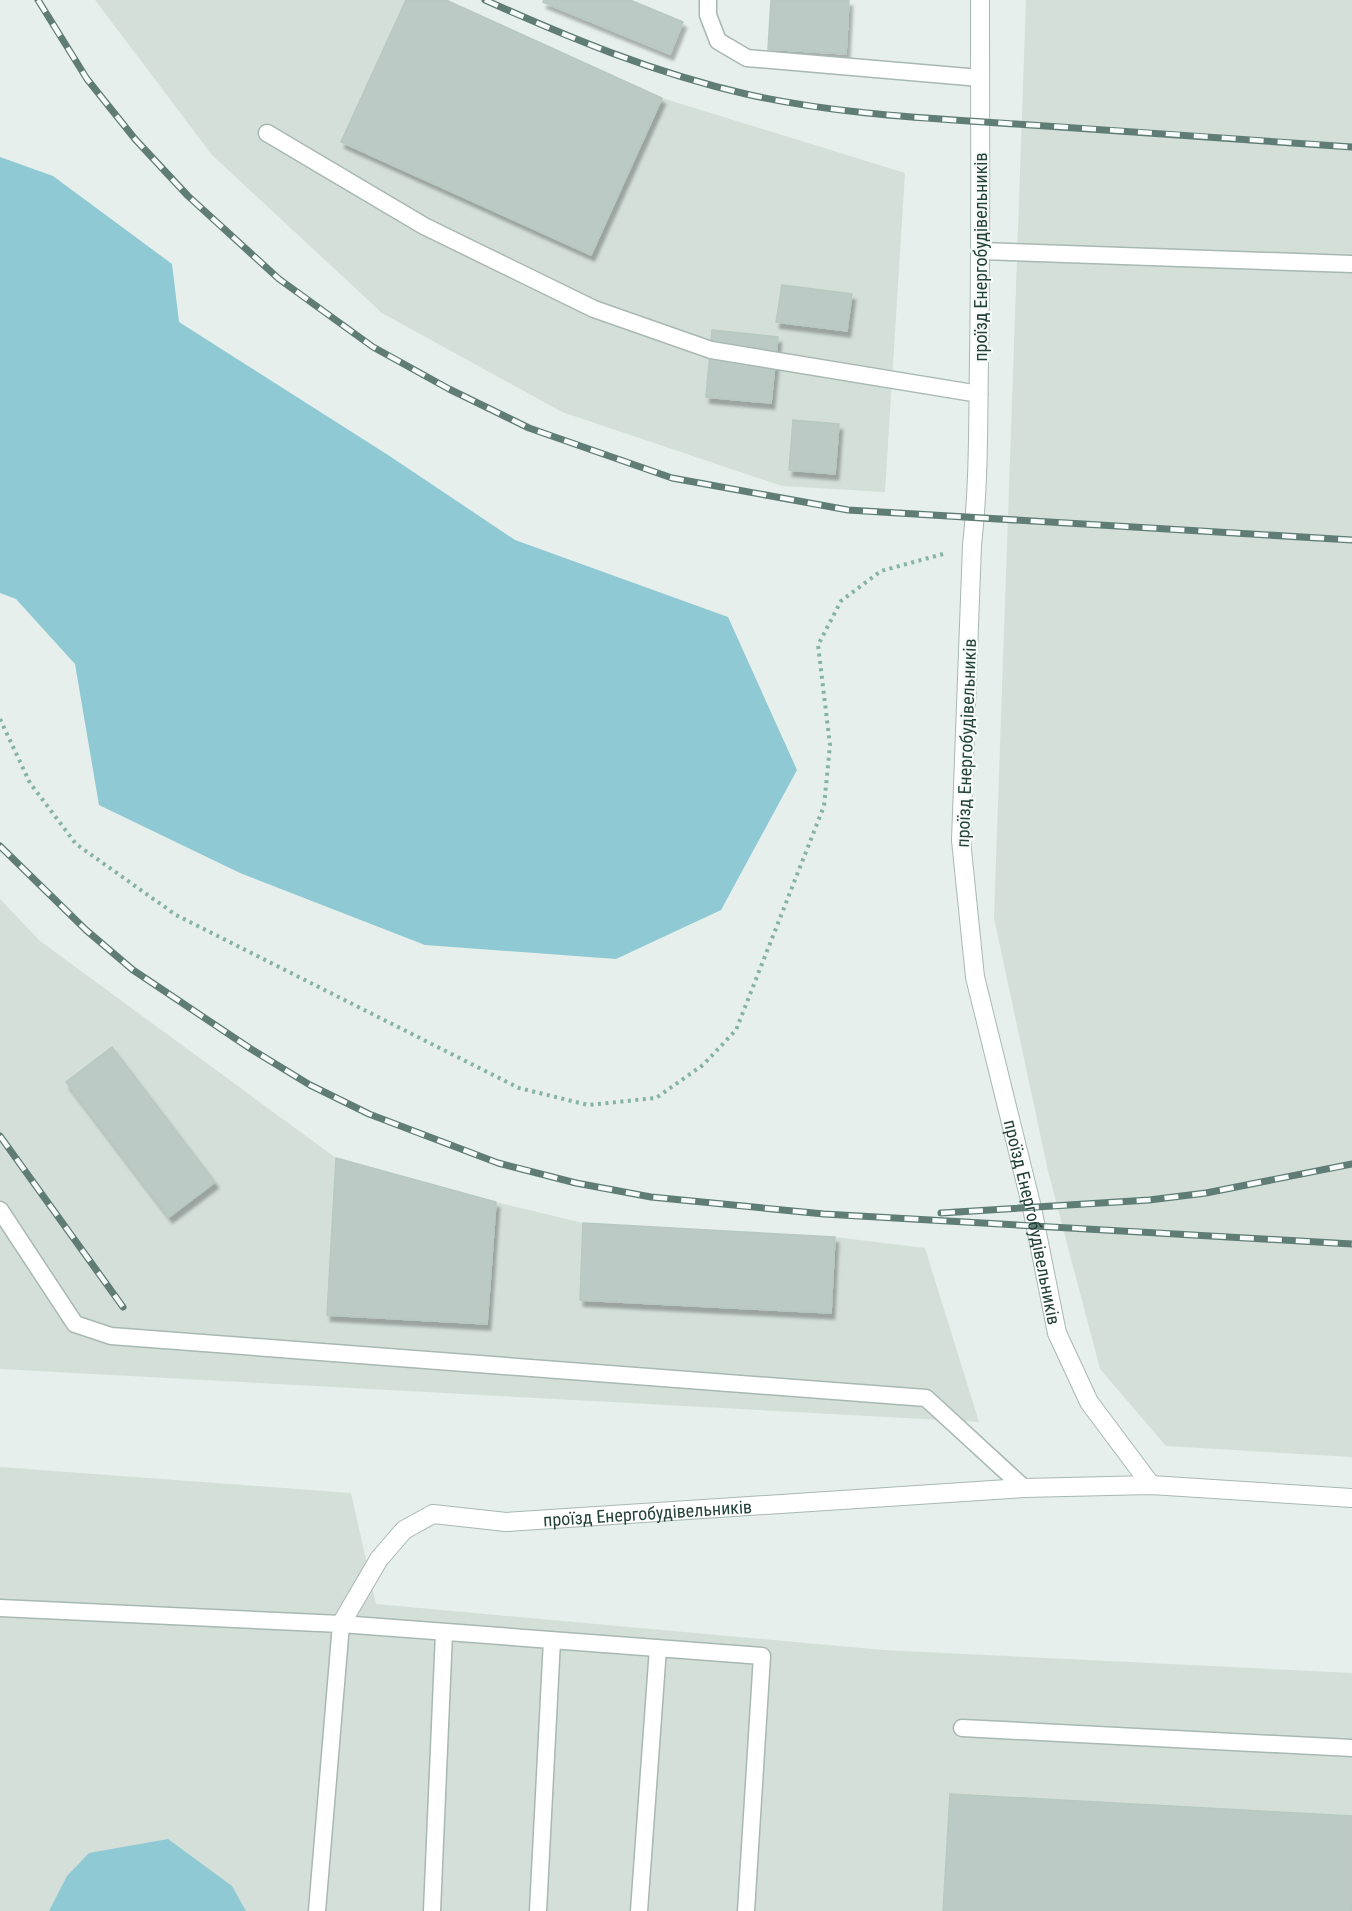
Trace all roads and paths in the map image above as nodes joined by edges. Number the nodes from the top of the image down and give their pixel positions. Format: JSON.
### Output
{"nodes":[{"id":1,"x":708,"y":0,"type":"edge"},
{"id":2,"x":980,"y":0,"type":"edge"},
{"id":3,"x":980,"y":78,"type":"junction"},
{"id":4,"x":267,"y":133,"type":"dead end"},
{"id":5,"x":981,"y":251,"type":"junction"},
{"id":6,"x":1352,"y":264,"type":"edge"},
{"id":7,"x":979,"y":394,"type":"junction"},
{"id":8,"x":972,"y":546,"type":"junction"},
{"id":9,"x":0,"y":718,"type":"edge"},
{"id":10,"x":0,"y":1210,"type":"edge"},
{"id":11,"x":1151,"y":1485,"type":"junction"},
{"id":12,"x":1024,"y":1488,"type":"junction"},
{"id":13,"x":1352,"y":1498,"type":"edge"},
{"id":14,"x":0,"y":1608,"type":"edge"},
{"id":15,"x":341,"y":1624,"type":"junction"},
{"id":16,"x":444,"y":1633,"type":"junction"},
{"id":17,"x":552,"y":1640,"type":"junction"},
{"id":18,"x":658,"y":1648,"type":"junction"},
{"id":19,"x":962,"y":1728,"type":"dead end"},
{"id":20,"x":1352,"y":1748,"type":"edge"},
{"id":21,"x":318,"y":1911,"type":"edge"},
{"id":22,"x":432,"y":1911,"type":"edge"},
{"id":23,"x":538,"y":1911,"type":"edge"},
{"id":24,"x":639,"y":1911,"type":"edge"},
{"id":25,"x":746,"y":1911,"type":"edge"}],
"edges":[{"from":1,"to":3,"type":"lane"},
{"from":2,"to":3,"type":"street","name":"проїзд Енергобудівельників"},
{"from":3,"to":5,"type":"street","name":"проїзд Енергобудівельників"},
{"from":4,"to":7,"type":"lane"},
{"from":5,"to":6,"type":"lane"},
{"from":5,"to":7,"type":"street","name":"проїзд Енергобудівельників"},
{"from":7,"to":8,"type":"street","name":"проїзд Енергобудівельників"},
{"from":8,"to":9,"type":"path"},
{"from":8,"to":11,"type":"street","name":"проїзд Енергобудівельників"},
{"from":10,"to":12,"type":"lane"},
{"from":11,"to":12,"type":"street","name":"проїзд Енергобудівельників"},
{"from":11,"to":13,"type":"street","name":"проїзд Енергобудівельників"},
{"from":12,"to":15,"type":"street","name":"проїзд Енергобудівельників"},
{"from":14,"to":15,"type":"lane"},
{"from":15,"to":16,"type":"lane"},
{"from":15,"to":21,"type":"lane"},
{"from":16,"to":17,"type":"lane"},
{"from":16,"to":22,"type":"lane"},
{"from":17,"to":18,"type":"lane"},
{"from":17,"to":23,"type":"lane"},
{"from":18,"to":24,"type":"lane"},
{"from":18,"to":25,"type":"lane"},
{"from":19,"to":20,"type":"lane"}]}
